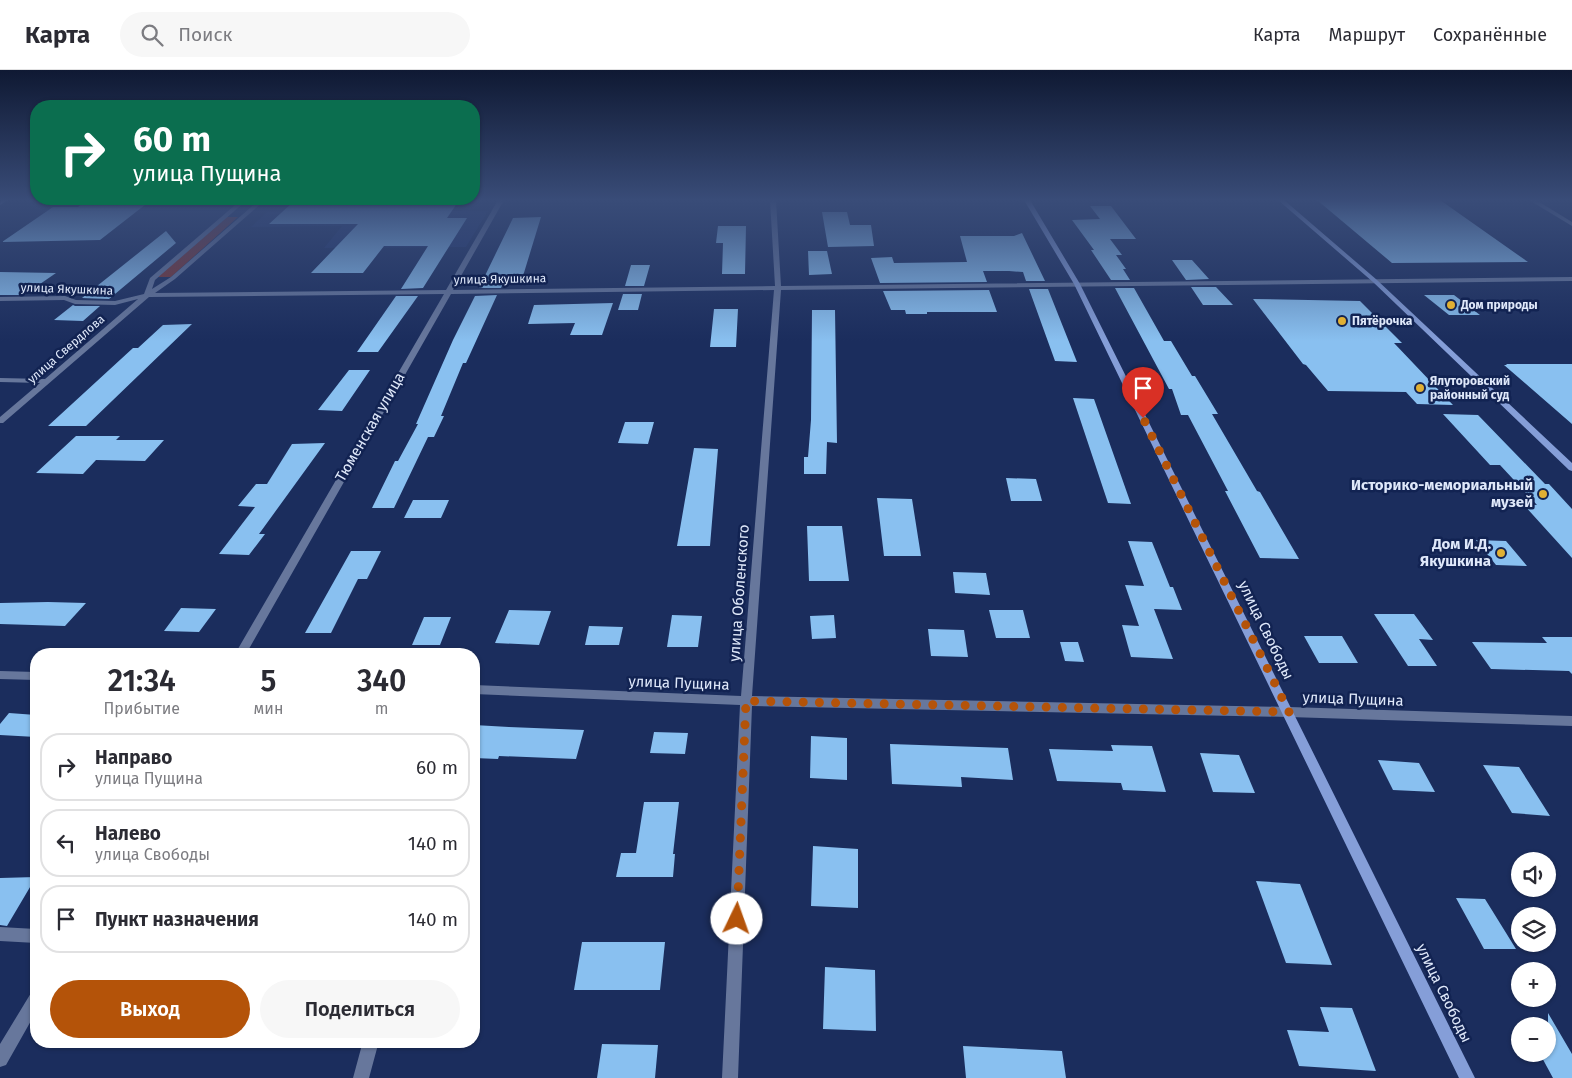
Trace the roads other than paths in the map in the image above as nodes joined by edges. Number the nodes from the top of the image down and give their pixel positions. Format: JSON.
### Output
{"nodes":[{"id":1,"x":189,"y":247,"type":"edge"},
{"id":2,"x":208,"y":247,"type":"edge"},
{"id":3,"x":473,"y":247,"type":"edge"},
{"id":4,"x":776,"y":247,"type":"edge"},
{"id":5,"x":1055,"y":247,"type":"edge"},
{"id":6,"x":1335,"y":247,"type":"edge"},
{"id":7,"x":1572,"y":279,"type":"edge"},
{"id":8,"x":1375,"y":282,"type":"junction"},
{"id":9,"x":1077,"y":284,"type":"junction"},
{"id":10,"x":778,"y":287,"type":"junction"},
{"id":11,"x":448,"y":290,"type":"junction"},
{"id":12,"x":147,"y":295,"type":"junction"},
{"id":13,"x":0,"y":299,"type":"edge"},
{"id":14,"x":0,"y":380,"type":"edge"},
{"id":15,"x":46,"y":381,"type":"junction"},
{"id":16,"x":0,"y":421,"type":"edge"},
{"id":17,"x":1572,"y":468,"type":"edge"},
{"id":18,"x":243,"y":648,"type":"edge"},
{"id":19,"x":0,"y":675,"type":"edge"},
{"id":20,"x":30,"y":676,"type":"edge"},
{"id":21,"x":480,"y":689,"type":"edge"},
{"id":22,"x":746,"y":701,"type":"junction"},
{"id":23,"x":1289,"y":712,"type":"junction"},
{"id":24,"x":1572,"y":721,"type":"edge"},
{"id":25,"x":0,"y":934,"type":"edge"},
{"id":26,"x":30,"y":936,"type":"edge"},
{"id":27,"x":30,"y":1008,"type":"edge"},
{"id":28,"x":369,"y":1048,"type":"edge"},
{"id":29,"x":0,"y":1059,"type":"edge"},
{"id":30,"x":361,"y":1078,"type":"edge"},
{"id":31,"x":730,"y":1078,"type":"edge"},
{"id":32,"x":1467,"y":1078,"type":"edge"}],
"edges":[{"from":1,"to":12,"type":"street","name":"улица Свердлова"},
{"from":2,"to":12,"type":"street","name":"улица Свердлова"},
{"from":3,"to":11,"type":"street","name":"Тюменская улица"},
{"from":4,"to":10,"type":"street","name":"улица Оболенского"},
{"from":5,"to":9,"type":"street","name":"улица Свободы"},
{"from":6,"to":8,"type":"street"},
{"from":7,"to":8,"type":"street","name":"улица Якушкина"},
{"from":8,"to":9,"type":"street","name":"улица Якушкина"},
{"from":8,"to":17,"type":"street"},
{"from":9,"to":10,"type":"street","name":"улица Якушкина"},
{"from":9,"to":23,"type":"street","name":"улица Свободы"},
{"from":10,"to":11,"type":"street","name":"улица Якушкина"},
{"from":10,"to":22,"type":"street","name":"улица Оболенского"},
{"from":11,"to":12,"type":"street","name":"улица Якушкина"},
{"from":11,"to":18,"type":"street","name":"Тюменская улица"},
{"from":12,"to":13,"type":"street","name":"улица Якушкина"},
{"from":12,"to":15,"type":"street","name":"улица Свердлова"},
{"from":14,"to":15,"type":"street"},
{"from":15,"to":16,"type":"street","name":"улица Свердлова"},
{"from":19,"to":20,"type":"street"},
{"from":21,"to":22,"type":"street","name":"улица Пущина"},
{"from":22,"to":23,"type":"street","name":"улица Пущина"},
{"from":22,"to":31,"type":"street","name":"улица Оболенского"},
{"from":23,"to":24,"type":"street","name":"улица Пущина"},
{"from":23,"to":32,"type":"street","name":"улица Свободы"},
{"from":25,"to":26,"type":"street"},
{"from":27,"to":29,"type":"street"},
{"from":28,"to":30,"type":"street"}]}
